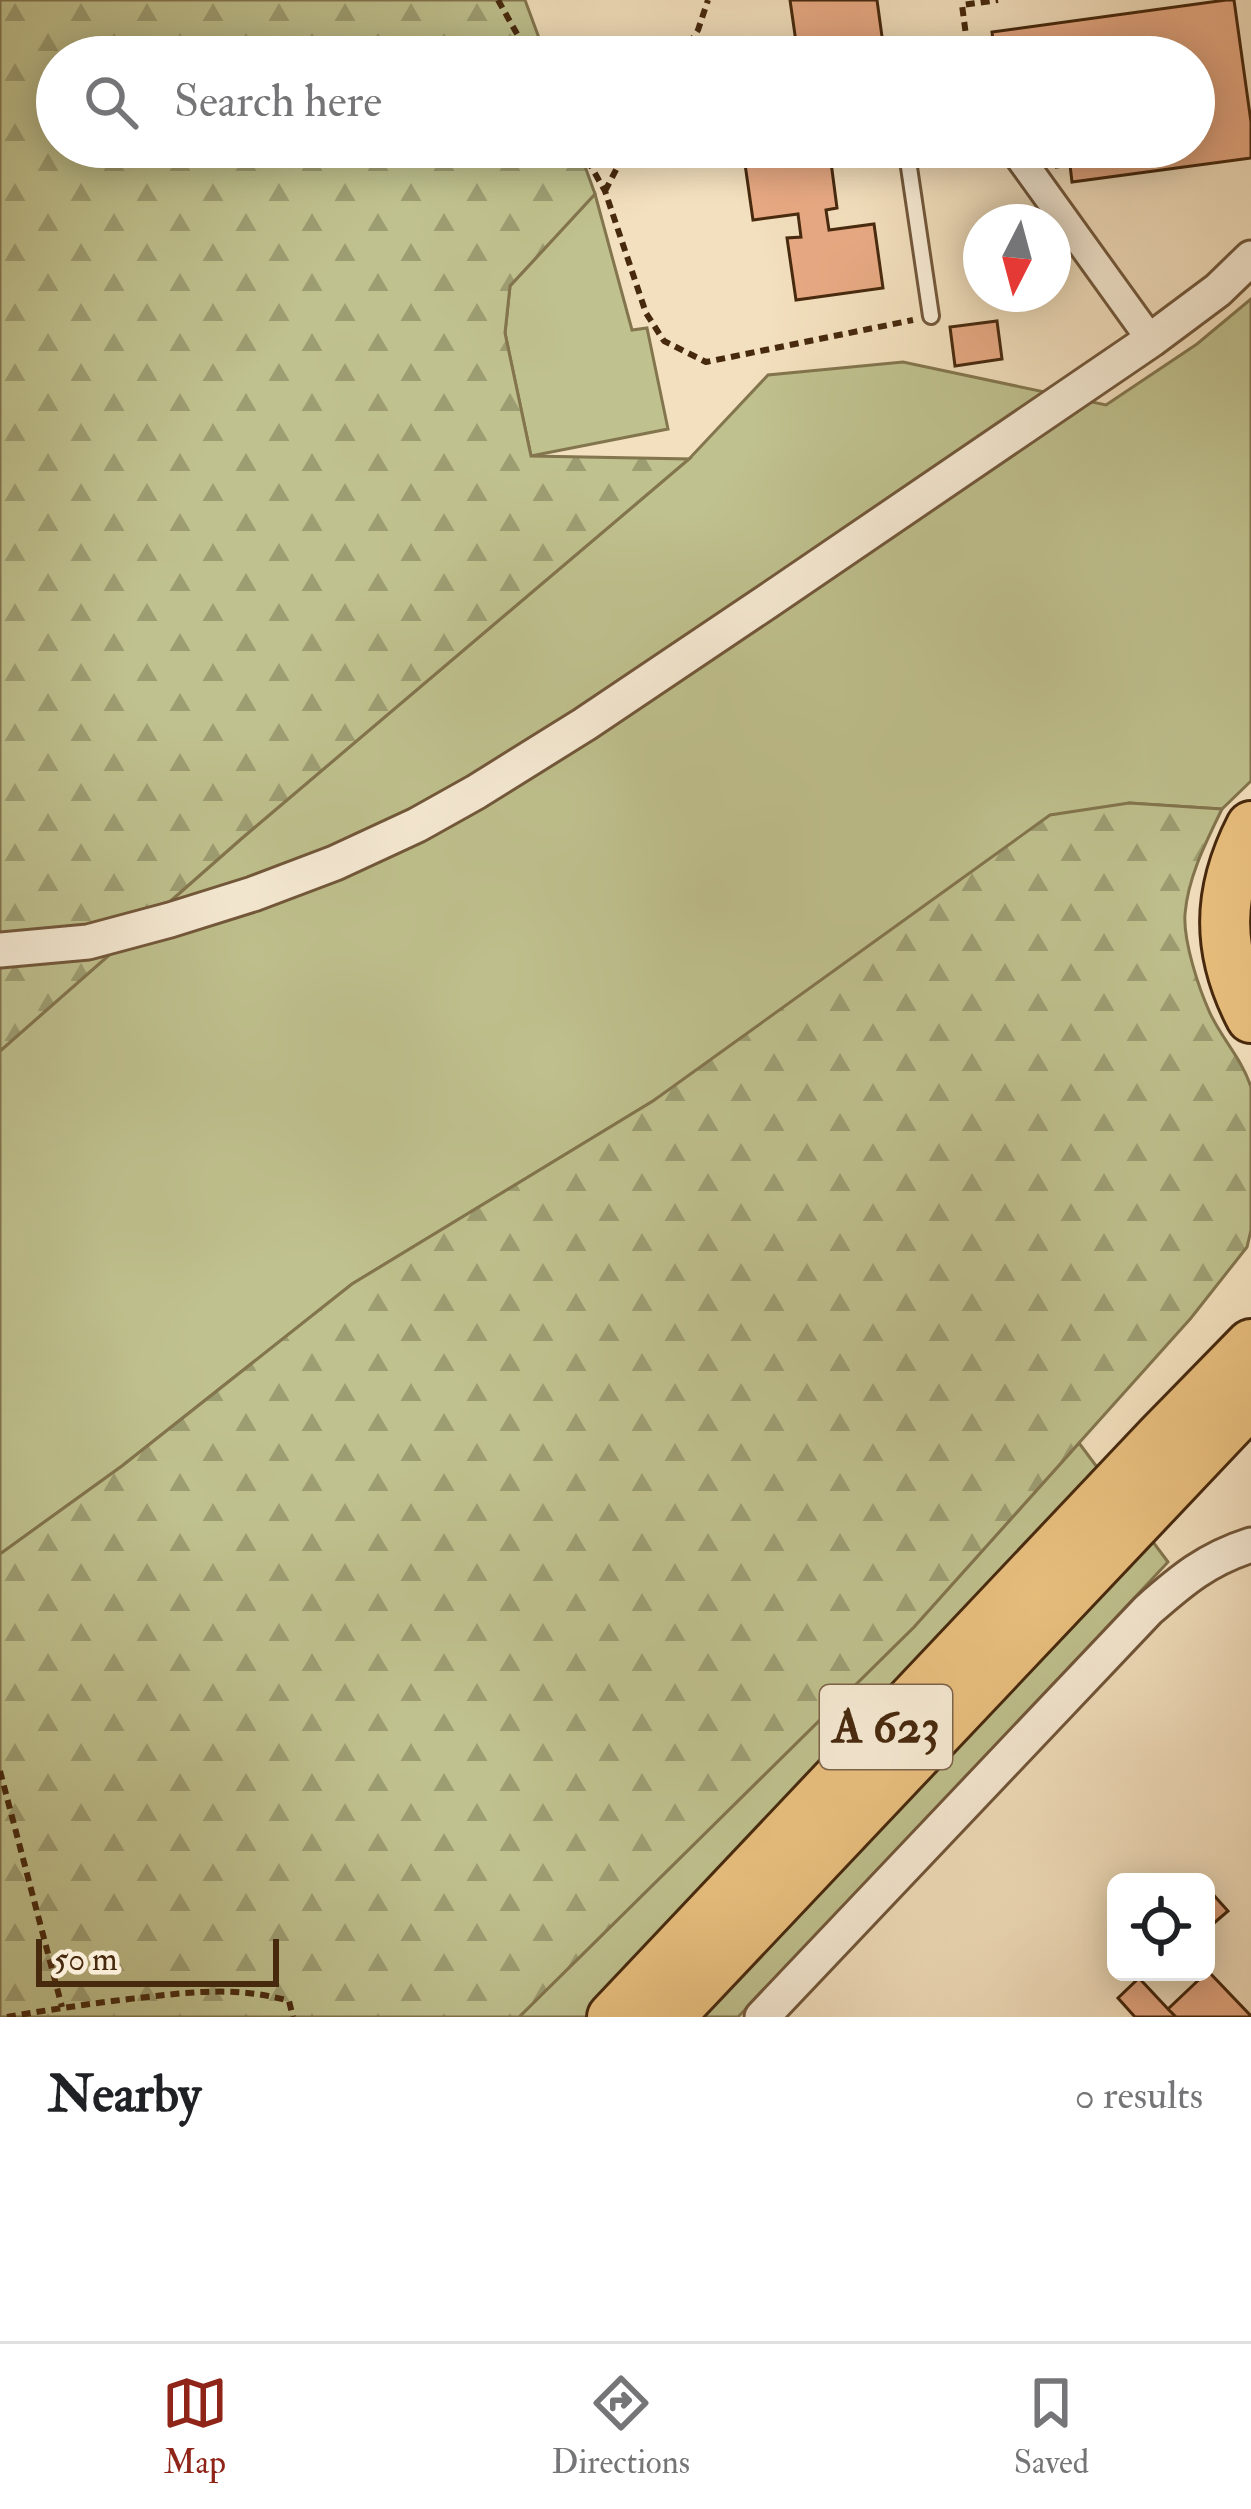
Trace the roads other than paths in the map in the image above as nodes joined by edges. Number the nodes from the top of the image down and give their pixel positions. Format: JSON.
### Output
{"nodes":[{"id":1,"x":909,"y":168,"type":"edge"},
{"id":2,"x":1027,"y":168,"type":"edge"},
{"id":3,"x":1251,"y":258,"type":"edge"},
{"id":4,"x":931,"y":316,"type":"road end"},
{"id":5,"x":1151,"y":340,"type":"junction"},
{"id":6,"x":1251,"y":826,"type":"edge"},
{"id":7,"x":0,"y":950,"type":"edge"},
{"id":8,"x":1251,"y":1018,"type":"edge"},
{"id":9,"x":1251,"y":1314,"type":"edge"},
{"id":10,"x":1251,"y":1344,"type":"edge"},
{"id":11,"x":1251,"y":1402,"type":"edge"},
{"id":12,"x":1160,"y":1437,"type":"junction"},
{"id":13,"x":1251,"y":1545,"type":"edge"},
{"id":14,"x":612,"y":2017,"type":"edge"},
{"id":15,"x":669,"y":2017,"type":"edge"},
{"id":16,"x":762,"y":2017,"type":"edge"}],
"edges":[{"from":1,"to":4,"type":"lane"},
{"from":2,"to":5,"type":"street"},
{"from":3,"to":5,"type":"street"},
{"from":5,"to":7,"type":"street"},
{"from":6,"to":8,"type":"highway"},
{"from":9,"to":12,"type":"highway","number":"A 623"},
{"from":10,"to":12,"type":"highway","number":"A 623"},
{"from":11,"to":15,"type":"highway","number":"A 623"},
{"from":12,"to":14,"type":"highway","number":"A 623"},
{"from":13,"to":16,"type":"street"}]}
